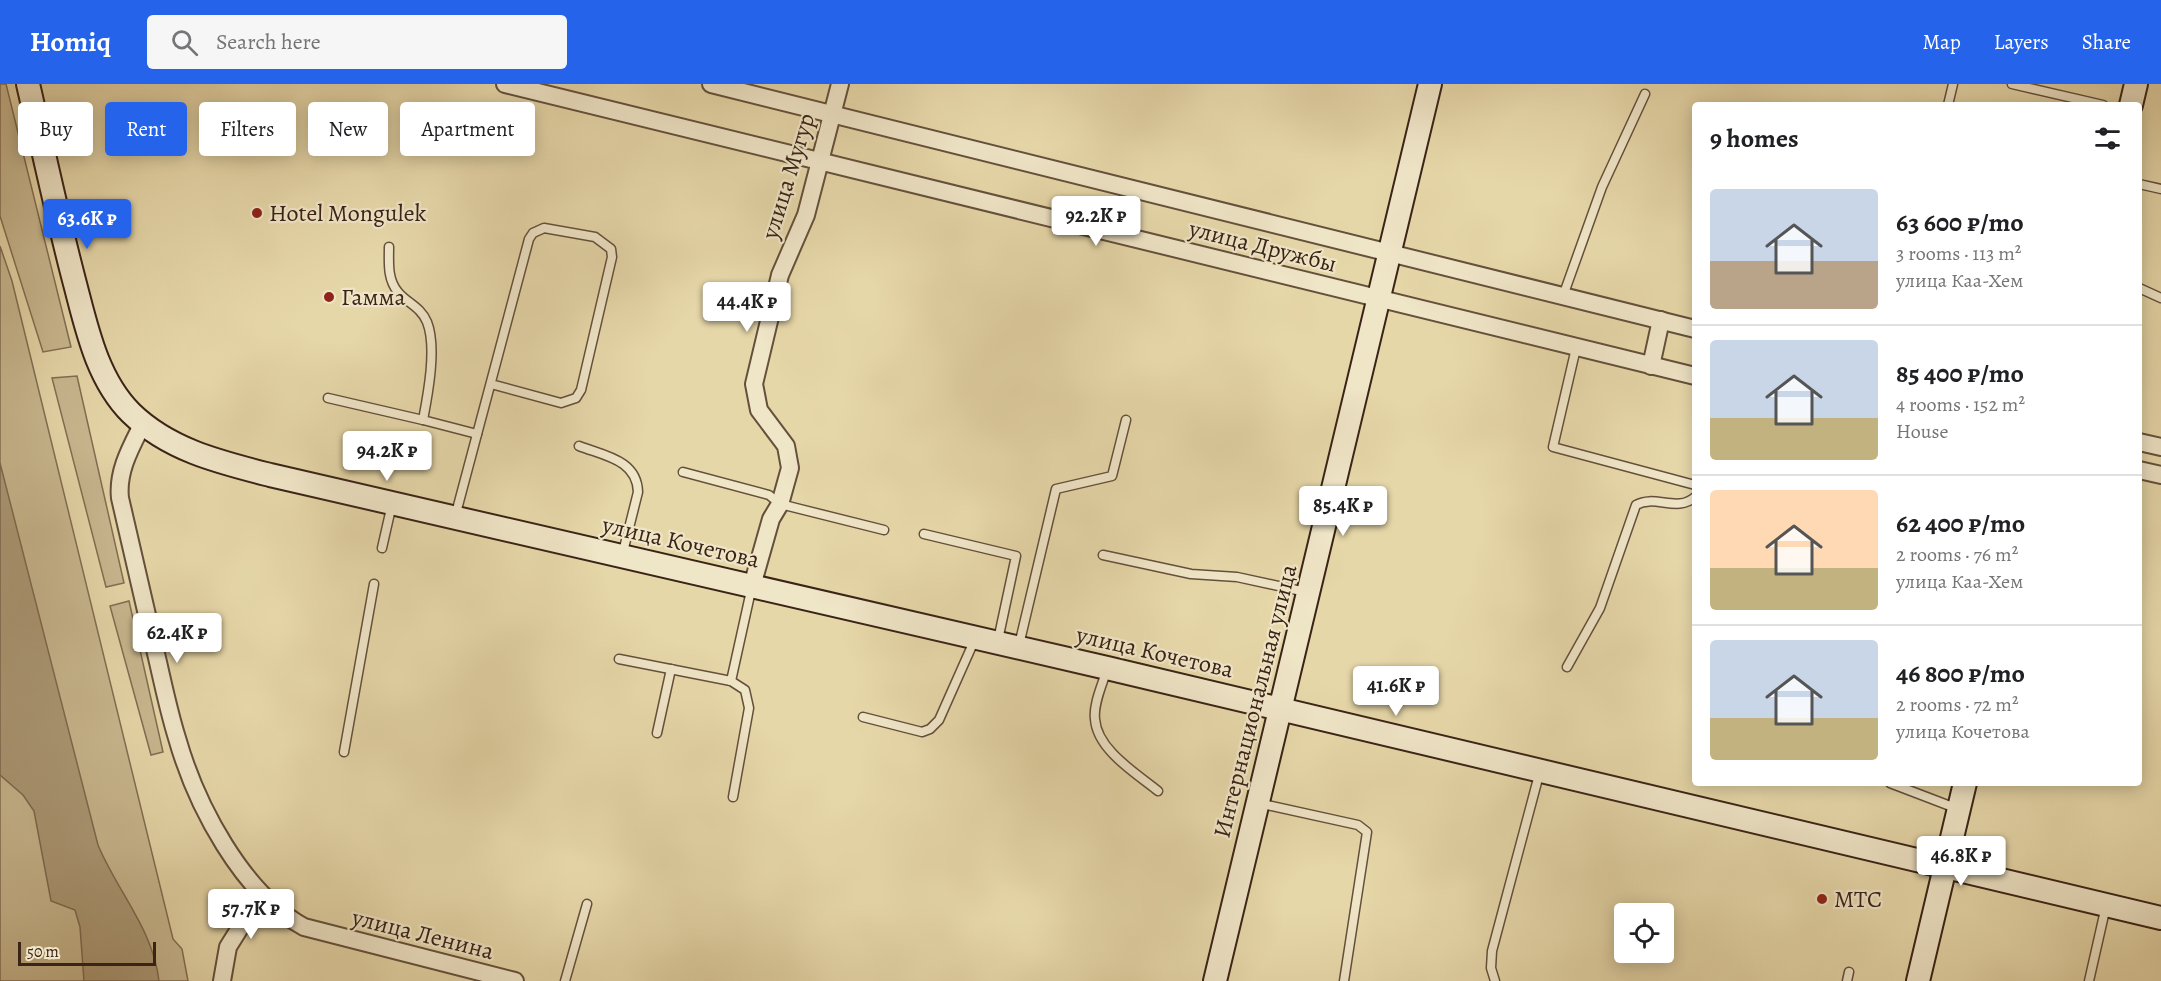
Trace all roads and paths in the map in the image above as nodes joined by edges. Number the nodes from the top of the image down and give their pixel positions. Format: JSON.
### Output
{"nodes":[{"id":1,"x":28,"y":84,"type":"edge"},
{"id":2,"x":505,"y":84,"type":"edge"},
{"id":3,"x":711,"y":84,"type":"edge"},
{"id":4,"x":840,"y":84,"type":"edge"},
{"id":5,"x":1430,"y":84,"type":"edge"},
{"id":6,"x":1953,"y":84,"type":"edge"},
{"id":7,"x":2012,"y":84,"type":"edge"},
{"id":8,"x":2136,"y":84,"type":"edge"},
{"id":9,"x":1645,"y":94,"type":"dead end"},
{"id":10,"x":1949,"y":102,"type":"edge"},
{"id":11,"x":2090,"y":102,"type":"edge"},
{"id":12,"x":2132,"y":102,"type":"edge"},
{"id":13,"x":833,"y":114,"type":"junction"},
{"id":14,"x":821,"y":163,"type":"junction"},
{"id":15,"x":2142,"y":185,"type":"edge"},
{"id":16,"x":2161,"y":189,"type":"edge"},
{"id":17,"x":388,"y":247,"type":"dead end"},
{"id":18,"x":1390,"y":254,"type":"junction"},
{"id":19,"x":2142,"y":289,"type":"edge"},
{"id":20,"x":1563,"y":296,"type":"junction"},
{"id":21,"x":2161,"y":298,"type":"edge"},
{"id":22,"x":1379,"y":299,"type":"junction"},
{"id":23,"x":1661,"y":320,"type":"junction"},
{"id":24,"x":1692,"y":327,"type":"edge"},
{"id":25,"x":1576,"y":348,"type":"junction"},
{"id":26,"x":1651,"y":366,"type":"junction"},
{"id":27,"x":1692,"y":375,"type":"edge"},
{"id":28,"x":491,"y":384,"type":"junction"},
{"id":29,"x":328,"y":398,"type":"dead end"},
{"id":30,"x":423,"y":420,"type":"junction"},
{"id":31,"x":1126,"y":420,"type":"dead end"},
{"id":32,"x":143,"y":423,"type":"junction"},
{"id":33,"x":477,"y":434,"type":"junction"},
{"id":34,"x":2142,"y":443,"type":"edge"},
{"id":35,"x":579,"y":446,"type":"dead end"},
{"id":36,"x":2161,"y":447,"type":"edge"},
{"id":37,"x":2142,"y":471,"type":"edge"},
{"id":38,"x":683,"y":472,"type":"dead end"},
{"id":39,"x":2161,"y":475,"type":"edge"},
{"id":40,"x":1692,"y":484,"type":"edge"},
{"id":41,"x":1692,"y":500,"type":"edge"},
{"id":42,"x":392,"y":504,"type":"junction"},
{"id":43,"x":780,"y":504,"type":"junction"},
{"id":44,"x":455,"y":518,"type":"junction"},
{"id":45,"x":884,"y":530,"type":"dead end"},
{"id":46,"x":924,"y":534,"type":"dead end"},
{"id":47,"x":382,"y":548,"type":"dead end"},
{"id":48,"x":1103,"y":555,"type":"dead end"},
{"id":49,"x":622,"y":556,"type":"junction"},
{"id":50,"x":374,"y":584,"type":"dead end"},
{"id":51,"x":752,"y":586,"type":"junction"},
{"id":52,"x":1309,"y":592,"type":"junction"},
{"id":53,"x":975,"y":638,"type":"junction"},
{"id":54,"x":1008,"y":646,"type":"junction"},
{"id":55,"x":619,"y":659,"type":"dead end"},
{"id":56,"x":1567,"y":667,"type":"dead end"},
{"id":57,"x":1107,"y":668,"type":"junction"},
{"id":58,"x":671,"y":669,"type":"junction"},
{"id":59,"x":731,"y":681,"type":"junction"},
{"id":60,"x":1280,"y":710,"type":"junction"},
{"id":61,"x":863,"y":717,"type":"dead end"},
{"id":62,"x":657,"y":733,"type":"dead end"},
{"id":63,"x":344,"y":752,"type":"dead end"},
{"id":64,"x":1540,"y":771,"type":"junction"},
{"id":65,"x":1898,"y":786,"type":"edge"},
{"id":66,"x":1964,"y":786,"type":"edge"},
{"id":67,"x":1158,"y":791,"type":"dead end"},
{"id":68,"x":733,"y":797,"type":"dead end"},
{"id":69,"x":1257,"y":803,"type":"junction"},
{"id":70,"x":1959,"y":809,"type":"junction"},
{"id":71,"x":1945,"y":866,"type":"junction"},
{"id":72,"x":261,"y":894,"type":"junction"},
{"id":73,"x":587,"y":904,"type":"dead end"},
{"id":74,"x":2106,"y":905,"type":"junction"},
{"id":75,"x":2161,"y":918,"type":"edge"},
{"id":76,"x":222,"y":981,"type":"edge"},
{"id":77,"x":511,"y":981,"type":"edge"},
{"id":78,"x":565,"y":981,"type":"edge"},
{"id":79,"x":1215,"y":981,"type":"edge"},
{"id":80,"x":1344,"y":981,"type":"edge"},
{"id":81,"x":1494,"y":981,"type":"edge"},
{"id":82,"x":1918,"y":981,"type":"edge"},
{"id":83,"x":2089,"y":981,"type":"edge"}],
"edges":[{"from":1,"to":32,"type":"main road","name":"улица Кочетова"},
{"from":2,"to":14,"type":"street","name":"улица Дружбы"},
{"from":3,"to":13,"type":"street","name":"улица Дружбы"},
{"from":4,"to":13,"type":"street","name":"улица Мугур"},
{"from":5,"to":18,"type":"main road","name":"Интернациональная улица"},
{"from":6,"to":10,"type":"lane"},
{"from":7,"to":11,"type":"lane"},
{"from":8,"to":12,"type":"main road"},
{"from":9,"to":20,"type":"lane"},
{"from":13,"to":14,"type":"street","name":"улица Мугур"},
{"from":13,"to":18,"type":"street","name":"улица Дружбы"},
{"from":14,"to":22,"type":"street","name":"улица Дружбы"},
{"from":14,"to":43,"type":"street","name":"улица Мугур"},
{"from":15,"to":16,"type":"lane"},
{"from":17,"to":30,"type":"lane"},
{"from":18,"to":20,"type":"street","name":"улица Дружбы"},
{"from":18,"to":22,"type":"main road","name":"Интернациональная улица"},
{"from":19,"to":21,"type":"lane"},
{"from":20,"to":23,"type":"street","name":"улица Дружбы"},
{"from":22,"to":25,"type":"street","name":"улица Дружбы"},
{"from":22,"to":52,"type":"main road","name":"Интернациональная улица"},
{"from":23,"to":24,"type":"street","name":"улица Дружбы"},
{"from":23,"to":26,"type":"street"},
{"from":25,"to":26,"type":"street","name":"улица Дружбы"},
{"from":25,"to":40,"type":"lane"},
{"from":26,"to":27,"type":"street","name":"улица Дружбы"},
{"from":28,"to":28,"type":"lane"},
{"from":28,"to":33,"type":"lane"},
{"from":29,"to":30,"type":"lane"},
{"from":30,"to":33,"type":"lane"},
{"from":31,"to":54,"type":"lane"},
{"from":32,"to":42,"type":"main road","name":"улица Кочетова"},
{"from":32,"to":72,"type":"street","name":"улица Ленина"},
{"from":33,"to":44,"type":"lane"},
{"from":34,"to":36,"type":"street"},
{"from":35,"to":49,"type":"lane"},
{"from":37,"to":39,"type":"street"},
{"from":38,"to":43,"type":"lane"},
{"from":41,"to":56,"type":"lane"},
{"from":42,"to":44,"type":"main road","name":"улица Кочетова"},
{"from":42,"to":47,"type":"lane"},
{"from":43,"to":45,"type":"lane"},
{"from":43,"to":51,"type":"street","name":"улица Мугур"},
{"from":44,"to":49,"type":"main road","name":"улица Кочетова"},
{"from":46,"to":54,"type":"lane"},
{"from":48,"to":52,"type":"lane"},
{"from":49,"to":51,"type":"main road","name":"улица Кочетова"},
{"from":50,"to":63,"type":"lane"},
{"from":51,"to":53,"type":"main road","name":"улица Кочетова"},
{"from":51,"to":59,"type":"lane"},
{"from":52,"to":60,"type":"main road","name":"Интернациональная улица"},
{"from":53,"to":54,"type":"main road","name":"улица Кочетова"},
{"from":53,"to":61,"type":"lane"},
{"from":54,"to":57,"type":"main road","name":"улица Кочетова"},
{"from":55,"to":58,"type":"lane"},
{"from":57,"to":60,"type":"main road","name":"улица Кочетова"},
{"from":57,"to":67,"type":"lane"},
{"from":58,"to":59,"type":"lane"},
{"from":58,"to":62,"type":"lane"},
{"from":59,"to":68,"type":"lane"},
{"from":60,"to":64,"type":"main road","name":"улица Кочетова"},
{"from":60,"to":69,"type":"main road","name":"Интернациональная улица"},
{"from":64,"to":71,"type":"main road","name":"улица Кочетова"},
{"from":64,"to":81,"type":"lane"},
{"from":65,"to":70,"type":"lane"},
{"from":66,"to":70,"type":"main road"},
{"from":69,"to":79,"type":"main road","name":"Интернациональная улица"},
{"from":69,"to":80,"type":"lane"},
{"from":70,"to":71,"type":"main road"},
{"from":71,"to":74,"type":"main road","name":"улица Кочетова"},
{"from":71,"to":82,"type":"main road"},
{"from":72,"to":76,"type":"street"},
{"from":72,"to":77,"type":"street","name":"улица Ленина"},
{"from":73,"to":78,"type":"lane"},
{"from":74,"to":75,"type":"main road","name":"улица Кочетова"},
{"from":74,"to":83,"type":"lane"}]}
